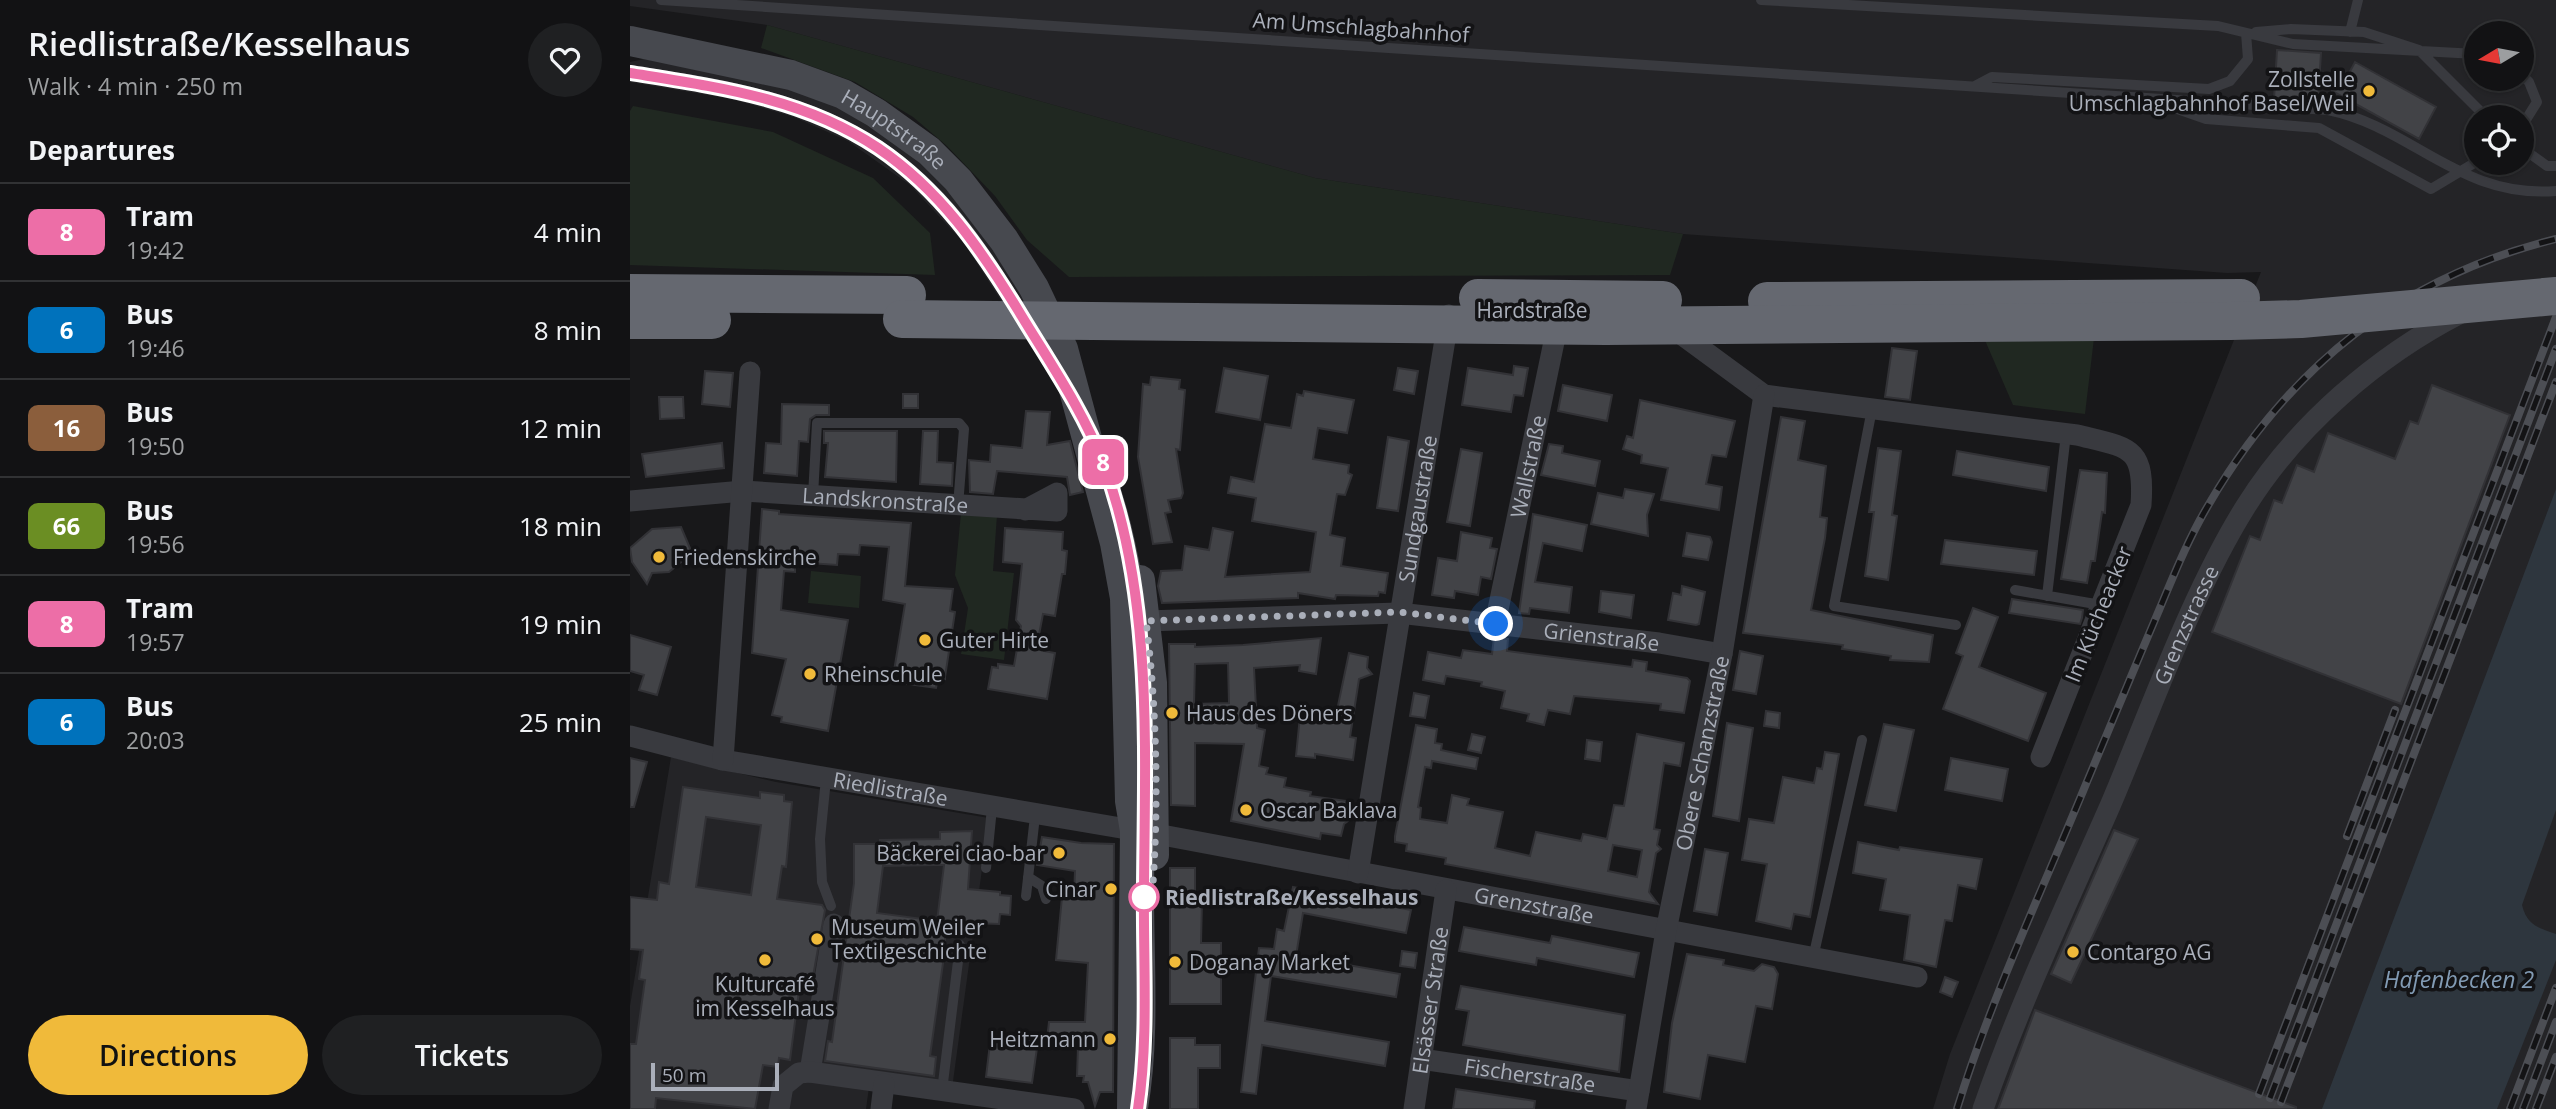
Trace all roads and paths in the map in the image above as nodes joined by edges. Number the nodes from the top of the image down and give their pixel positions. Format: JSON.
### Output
{"nodes":[{"id":1,"x":661,"y":0,"type":"edge"},
{"id":2,"x":1761,"y":0,"type":"edge"},
{"id":3,"x":2358,"y":0,"type":"edge"},
{"id":4,"x":2350,"y":32,"type":"junction"},
{"id":5,"x":2246,"y":33,"type":"junction"},
{"id":6,"x":630,"y":41,"type":"edge"},
{"id":7,"x":2419,"y":50,"type":"junction"},
{"id":8,"x":2464,"y":53,"type":"edge"},
{"id":9,"x":1975,"y":86,"type":"junction"},
{"id":10,"x":2533,"y":91,"type":"edge"},
{"id":11,"x":2151,"y":100,"type":"junction"},
{"id":12,"x":2474,"y":105,"type":"edge"},
{"id":13,"x":2534,"y":107,"type":"edge"},
{"id":14,"x":2534,"y":157,"type":"edge"},
{"id":15,"x":2556,"y":166,"type":"edge"},
{"id":16,"x":2464,"y":172,"type":"edge"},
{"id":17,"x":2461,"y":174,"type":"junction"},
{"id":18,"x":2556,"y":191,"type":"edge"},
{"id":19,"x":2556,"y":273,"type":"edge"},
{"id":20,"x":670,"y":282,"type":"dead end"},
{"id":21,"x":2556,"y":283,"type":"edge"},
{"id":22,"x":630,"y":293,"type":"edge"},
{"id":23,"x":721,"y":293,"type":"junction"},
{"id":24,"x":2556,"y":296,"type":"edge"},
{"id":25,"x":905,"y":307,"type":"junction"},
{"id":26,"x":1450,"y":309,"type":"junction"},
{"id":27,"x":1560,"y":309,"type":"junction"},
{"id":28,"x":2236,"y":310,"type":"junction"},
{"id":29,"x":630,"y":320,"type":"edge"},
{"id":30,"x":1063,"y":349,"type":"junction"},
{"id":31,"x":750,"y":372,"type":"dead end"},
{"id":32,"x":1764,"y":395,"type":"junction"},
{"id":33,"x":1872,"y":409,"type":"junction"},
{"id":34,"x":2066,"y":434,"type":"junction"},
{"id":35,"x":2142,"y":468,"type":"joint"},
{"id":36,"x":743,"y":491,"type":"junction"},
{"id":37,"x":813,"y":496,"type":"junction"},
{"id":38,"x":630,"y":501,"type":"edge"},
{"id":39,"x":958,"y":506,"type":"junction"},
{"id":40,"x":1025,"y":510,"type":"dead end"},
{"id":41,"x":2015,"y":590,"type":"dead end"},
{"id":42,"x":2047,"y":596,"type":"junction"},
{"id":43,"x":2101,"y":606,"type":"junction"},
{"id":44,"x":1399,"y":612,"type":"junction"},
{"id":45,"x":1146,"y":621,"type":"junction"},
{"id":46,"x":1496,"y":624,"type":"junction"},
{"id":47,"x":1956,"y":625,"type":"dead end"},
{"id":48,"x":1722,"y":654,"type":"junction"},
{"id":49,"x":630,"y":736,"type":"edge"},
{"id":50,"x":1862,"y":740,"type":"dead end"},
{"id":51,"x":2041,"y":757,"type":"dead end"},
{"id":52,"x":723,"y":760,"type":"junction"},
{"id":53,"x":826,"y":779,"type":"junction"},
{"id":54,"x":992,"y":808,"type":"junction"},
{"id":55,"x":1035,"y":816,"type":"junction"},
{"id":56,"x":1145,"y":832,"type":"junction"},
{"id":57,"x":986,"y":868,"type":"dead end"},
{"id":58,"x":1358,"y":873,"type":"junction"},
{"id":59,"x":1028,"y":877,"type":"junction"},
{"id":60,"x":1446,"y":890,"type":"junction"},
{"id":61,"x":1026,"y":895,"type":"dead end"},
{"id":62,"x":1046,"y":899,"type":"dead end"},
{"id":63,"x":832,"y":916,"type":"joint"},
{"id":64,"x":1666,"y":931,"type":"junction"},
{"id":65,"x":960,"y":945,"type":"dead end"},
{"id":66,"x":1814,"y":958,"type":"junction"},
{"id":67,"x":1917,"y":977,"type":"dead end"},
{"id":68,"x":1421,"y":1059,"type":"junction"},
{"id":69,"x":810,"y":1072,"type":"junction"},
{"id":70,"x":884,"y":1084,"type":"junction"},
{"id":71,"x":942,"y":1091,"type":"junction"},
{"id":72,"x":1638,"y":1100,"type":"edge"},
{"id":73,"x":779,"y":1109,"type":"edge"},
{"id":74,"x":881,"y":1109,"type":"edge"},
{"id":75,"x":1074,"y":1109,"type":"edge"},
{"id":76,"x":1132,"y":1109,"type":"edge"},
{"id":77,"x":1151,"y":1109,"type":"edge"},
{"id":78,"x":1413,"y":1109,"type":"edge"},
{"id":79,"x":1983,"y":1109,"type":"edge"}],
"edges":[{"from":1,"to":9,"type":"lane","name":"Am Umschlagbahnhof"},
{"from":2,"to":5,"type":"lane"},
{"from":3,"to":4,"type":"lane"},
{"from":4,"to":5,"type":"lane"},
{"from":4,"to":7,"type":"lane"},
{"from":5,"to":7,"type":"lane"},
{"from":5,"to":9,"type":"lane"},
{"from":6,"to":30,"type":"main road","name":"Hauptstraße"},
{"from":7,"to":8,"type":"lane"},
{"from":7,"to":12,"type":"lane"},
{"from":9,"to":11,"type":"lane","name":"Am Umschlagbahnhof"},
{"from":10,"to":13,"type":"lane"},
{"from":11,"to":17,"type":"lane"},
{"from":11,"to":17,"type":"lane"},
{"from":14,"to":15,"type":"lane"},
{"from":16,"to":17,"type":"lane"},
{"from":17,"to":18,"type":"lane"},
{"from":19,"to":28,"type":"highway"},
{"from":20,"to":23,"type":"lane"},
{"from":21,"to":79,"type":"street","name":"Grenzstrasse"},
{"from":22,"to":23,"type":"highway"},
{"from":23,"to":25,"type":"highway"},
{"from":24,"to":28,"type":"highway","bridge":true},
{"from":25,"to":28,"type":"highway","bridge":true},
{"from":25,"to":29,"type":"highway"},
{"from":26,"to":27,"type":"street","name":"Hardstraße"},
{"from":26,"to":30,"type":"street","name":"Hardstraße"},
{"from":26,"to":44,"type":"street","name":"Sundgaustraße"},
{"from":27,"to":32,"type":"street","name":"Hardstraße"},
{"from":27,"to":46,"type":"street","name":"Wallstraße"},
{"from":30,"to":45,"type":"main road","name":"Hauptstraße"},
{"from":30,"to":56,"type":"main road","name":"Hauptstraße"},
{"from":31,"to":36,"type":"street"},
{"from":32,"to":33,"type":"street","name":"Hardstraße"},
{"from":32,"to":48,"type":"street","name":"Obere Schanzstraße"},
{"from":33,"to":34,"type":"street","name":"Hardstraße"},
{"from":33,"to":47,"type":"lane"},
{"from":34,"to":35,"type":"street","name":"Hardstraße"},
{"from":34,"to":42,"type":"lane"},
{"from":35,"to":43,"type":"street","name":"Im Kücheacker"},
{"from":36,"to":37,"type":"street","name":"Landskronstraße"},
{"from":36,"to":38,"type":"street","name":"Landskronstraße"},
{"from":36,"to":52,"type":"street"},
{"from":37,"to":39,"type":"street","name":"Landskronstraße"},
{"from":37,"to":39,"type":"lane"},
{"from":39,"to":40,"type":"street","name":"Landskronstraße"},
{"from":41,"to":42,"type":"lane"},
{"from":42,"to":43,"type":"lane"},
{"from":43,"to":51,"type":"street","name":"Im Kücheacker"},
{"from":44,"to":45,"type":"street","name":"Grienstraße"},
{"from":44,"to":46,"type":"street","name":"Grienstraße"},
{"from":44,"to":58,"type":"street","name":"Sundgaustraße"},
{"from":45,"to":56,"type":"main road","name":"Hauptstraße"},
{"from":46,"to":48,"type":"street","name":"Grienstraße"},
{"from":48,"to":64,"type":"street","name":"Obere Schanzstraße"},
{"from":49,"to":52,"type":"street","name":"Riedlistraße"},
{"from":50,"to":66,"type":"lane"},
{"from":52,"to":53,"type":"street","name":"Riedlistraße"},
{"from":53,"to":54,"type":"street","name":"Riedlistraße"},
{"from":53,"to":63,"type":"lane"},
{"from":54,"to":55,"type":"street","name":"Riedlistraße"},
{"from":54,"to":57,"type":"lane"},
{"from":55,"to":56,"type":"street","name":"Riedlistraße"},
{"from":55,"to":59,"type":"lane"},
{"from":56,"to":58,"type":"street","name":"Grenzstraße"},
{"from":56,"to":76,"type":"main road","name":"Hauptstraße"},
{"from":56,"to":77,"type":"main road","name":"Hauptstraße"},
{"from":58,"to":60,"type":"street","name":"Grenzstraße"},
{"from":59,"to":61,"type":"lane"},
{"from":59,"to":62,"type":"lane"},
{"from":60,"to":64,"type":"street","name":"Grenzstraße"},
{"from":60,"to":68,"type":"street","name":"Elsässer Straße"},
{"from":63,"to":69,"type":"street"},
{"from":64,"to":66,"type":"street","name":"Grenzstraße"},
{"from":64,"to":72,"type":"street","name":"Obere Schanzstraße"},
{"from":65,"to":71,"type":"lane"},
{"from":66,"to":67,"type":"street","name":"Grenzstraße"},
{"from":68,"to":72,"type":"street","name":"Fischerstraße"},
{"from":68,"to":78,"type":"street","name":"Elsässer Straße"},
{"from":69,"to":70,"type":"street"},
{"from":69,"to":73,"type":"street"},
{"from":70,"to":71,"type":"street"},
{"from":70,"to":74,"type":"street"},
{"from":71,"to":75,"type":"street"}]}
